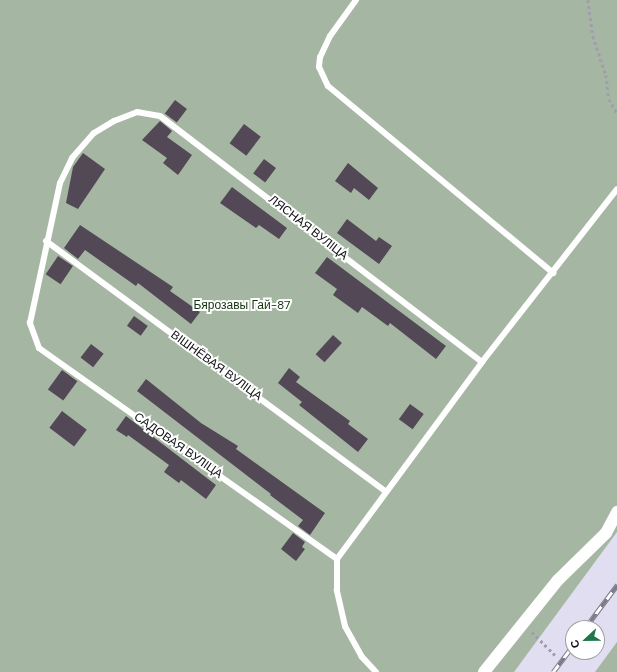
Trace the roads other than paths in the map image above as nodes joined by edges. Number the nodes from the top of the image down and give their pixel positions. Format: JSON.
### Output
{"nodes":[{"id":1,"x":356,"y":0,"type":"edge"},
{"id":2,"x":617,"y":189,"type":"edge"},
{"id":3,"x":46,"y":241,"type":"junction"},
{"id":4,"x":552,"y":273,"type":"junction"},
{"id":5,"x":482,"y":362,"type":"junction"},
{"id":6,"x":386,"y":491,"type":"junction"},
{"id":7,"x":617,"y":512,"type":"edge"},
{"id":8,"x":338,"y":559,"type":"junction"},
{"id":9,"x":376,"y":672,"type":"edge"},
{"id":10,"x":484,"y":672,"type":"edge"}],
"edges":[{"from":1,"to":4,"type":"lane"},
{"from":2,"to":4,"type":"lane"},
{"from":3,"to":5,"type":"lane","name":"ЛЯСНАЯ ВУЛІЦА"},
{"from":3,"to":6,"type":"lane","name":"ВІШНЁВАЯ ВУЛІЦА"},
{"from":3,"to":8,"type":"lane","name":"САДОВАЯ ВУЛІЦА"},
{"from":4,"to":5,"type":"lane"},
{"from":5,"to":6,"type":"lane"},
{"from":6,"to":8,"type":"lane"},
{"from":7,"to":10,"type":"street"},
{"from":8,"to":9,"type":"lane"}]}
